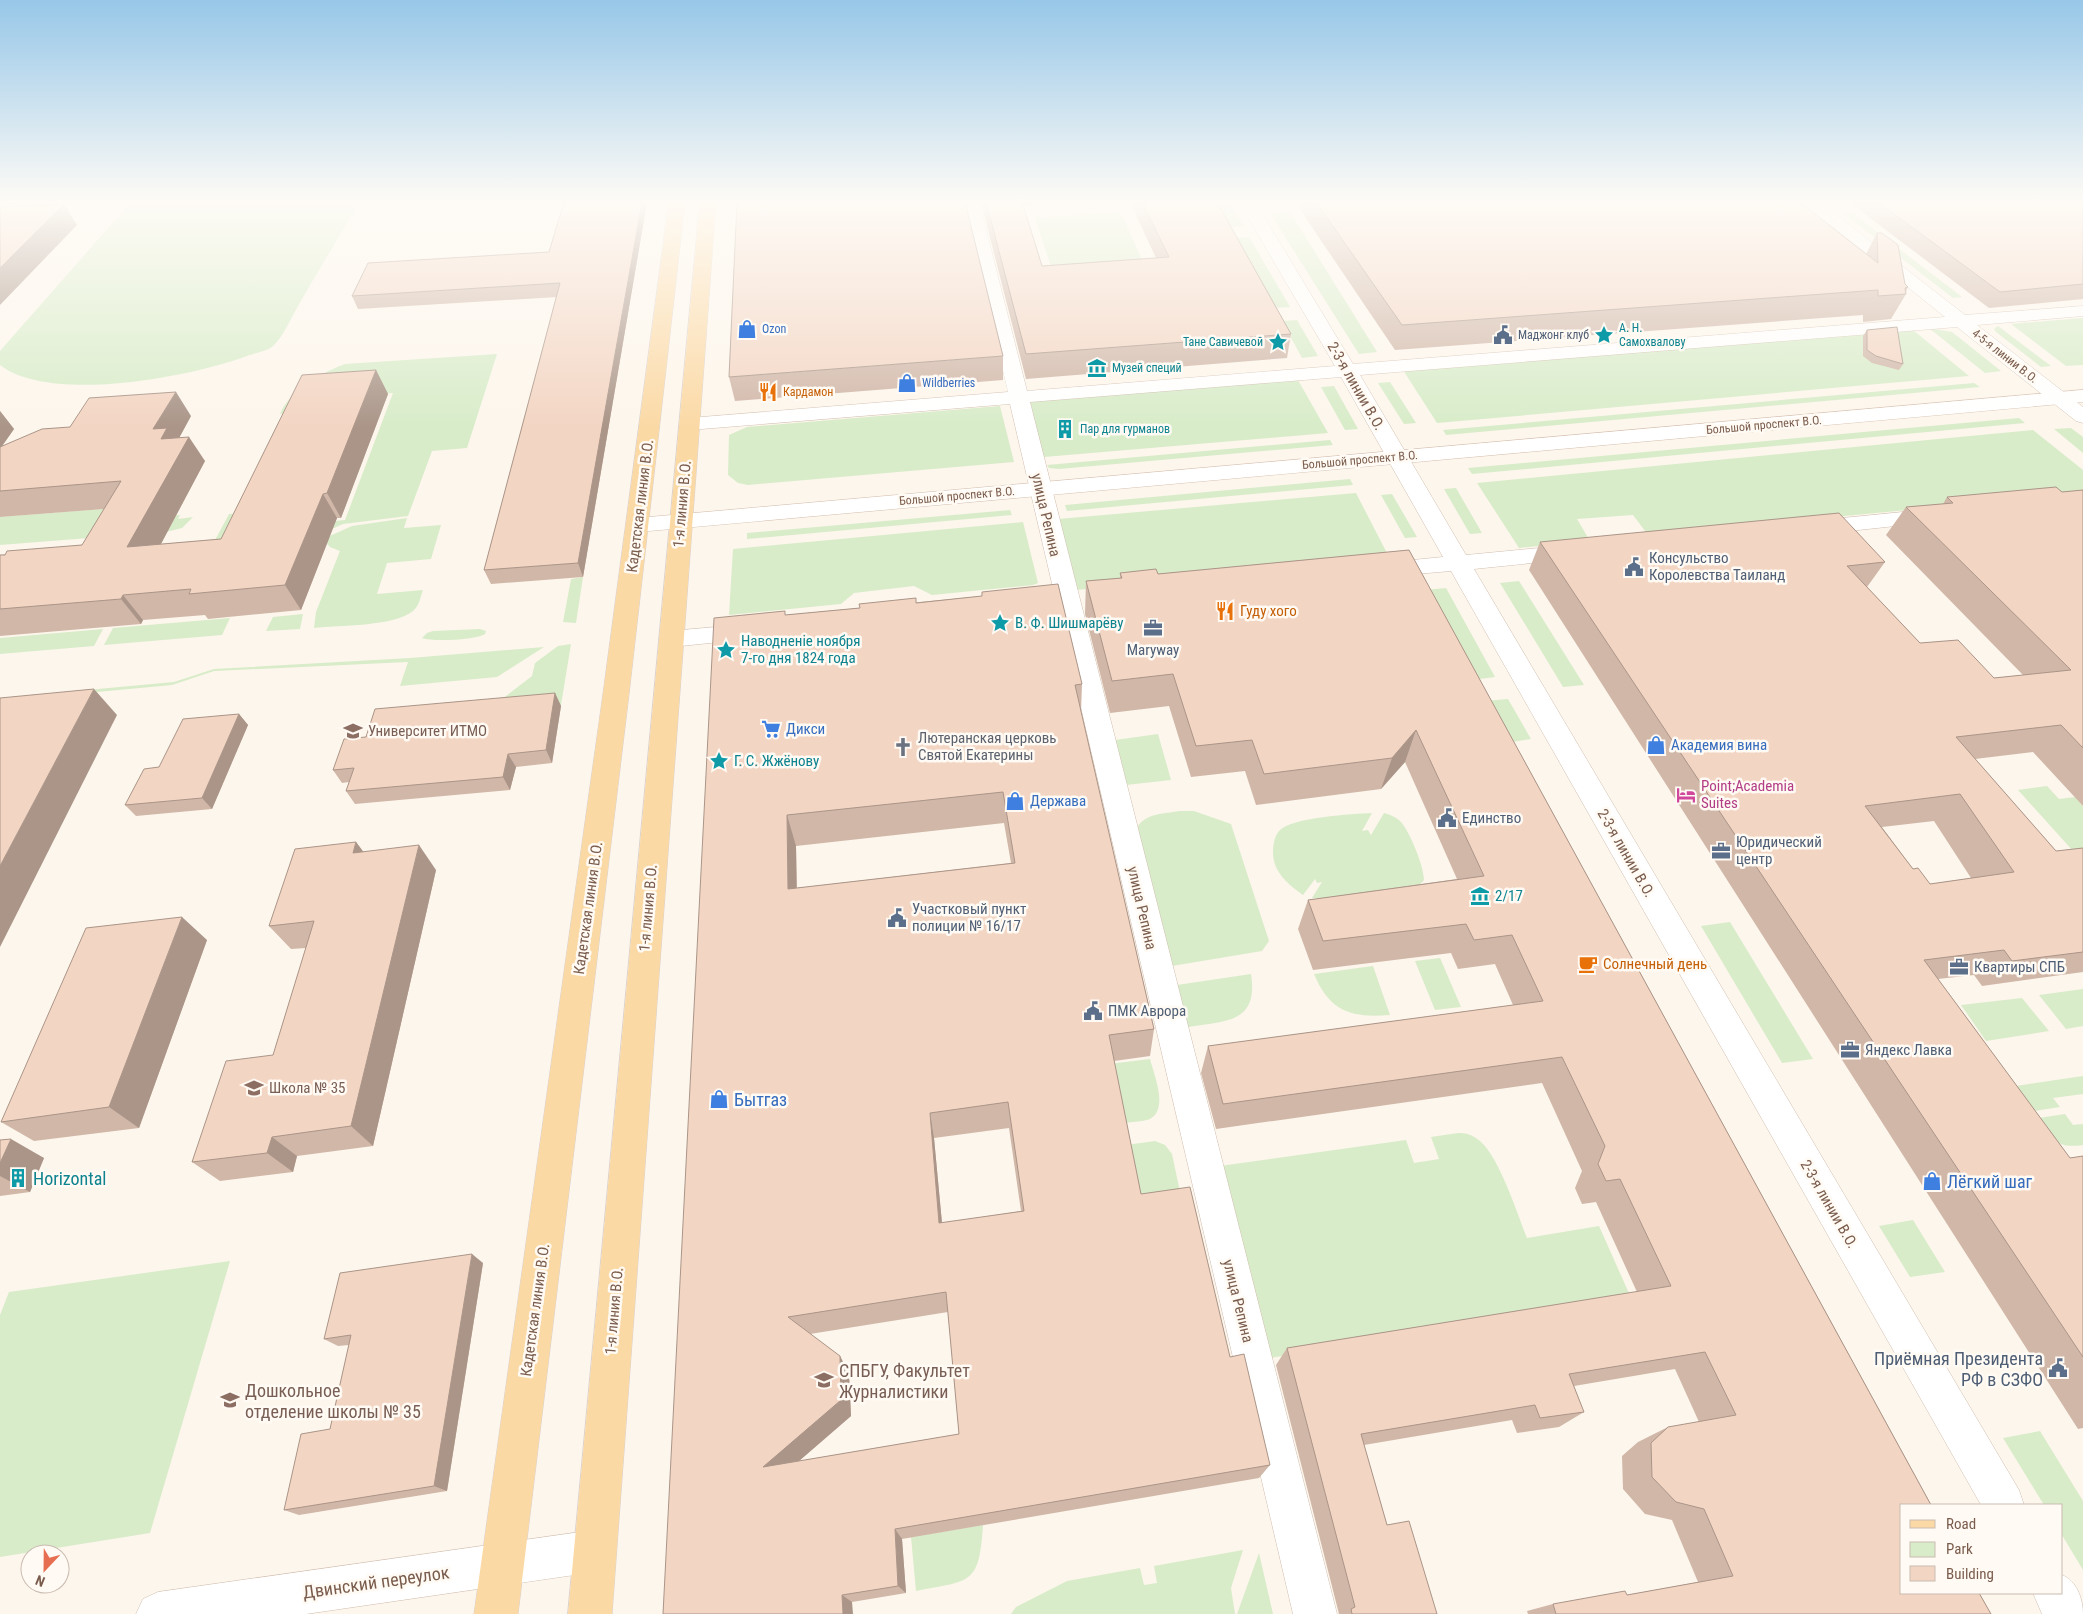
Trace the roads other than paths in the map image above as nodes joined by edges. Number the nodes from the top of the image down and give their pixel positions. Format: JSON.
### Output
{"nodes":[{"id":1,"x":668,"y":277,"type":"edge"},
{"id":2,"x":702,"y":277,"type":"edge"},
{"id":3,"x":989,"y":277,"type":"edge"},
{"id":4,"x":1292,"y":277,"type":"edge"},
{"id":5,"x":1906,"y":277,"type":"edge"},
{"id":6,"x":2083,"y":311,"type":"edge"},
{"id":7,"x":1961,"y":321,"type":"junction"},
{"id":8,"x":1348,"y":371,"type":"junction"},
{"id":9,"x":2083,"y":396,"type":"edge"},
{"id":10,"x":1018,"y":397,"type":"junction"},
{"id":11,"x":2058,"y":398,"type":"junction"},
{"id":12,"x":2083,"y":417,"type":"edge"},
{"id":13,"x":689,"y":424,"type":"junction"},
{"id":14,"x":1397,"y":457,"type":"junction"},
{"id":15,"x":1040,"y":489,"type":"junction"},
{"id":16,"x":1959,"y":514,"type":"edge"},
{"id":17,"x":680,"y":521,"type":"junction"},
{"id":18,"x":638,"y":525,"type":"junction"},
{"id":19,"x":1788,"y":530,"type":"edge"},
{"id":20,"x":1587,"y":550,"type":"edge"},
{"id":21,"x":1459,"y":562,"type":"junction"},
{"id":22,"x":1357,"y":572,"type":"edge"},
{"id":23,"x":773,"y":630,"type":"edge"},
{"id":24,"x":671,"y":639,"type":"junction"},
{"id":25,"x":2003,"y":1504,"type":"edge"},
{"id":26,"x":595,"y":1551,"type":"junction"},
{"id":27,"x":502,"y":1564,"type":"junction"},
{"id":28,"x":2055,"y":1594,"type":"edge"},
{"id":29,"x":158,"y":1614,"type":"edge"},
{"id":30,"x":496,"y":1614,"type":"edge"},
{"id":31,"x":590,"y":1614,"type":"edge"},
{"id":32,"x":1315,"y":1614,"type":"edge"},
{"id":33,"x":2067,"y":1614,"type":"edge"}],
"edges":[{"from":1,"to":18,"type":"main road","name":"Кадетская линия В.О."},
{"from":2,"to":13,"type":"main road","name":"1-я линия В.О."},
{"from":3,"to":10,"type":"street","name":"улица Репина"},
{"from":4,"to":8,"type":"street","name":"2-3-я линии В.О."},
{"from":5,"to":7,"type":"street","name":"4-5-я линии В.О."},
{"from":6,"to":7,"type":"street"},
{"from":7,"to":8,"type":"street"},
{"from":7,"to":11,"type":"street","name":"4-5-я линии В.О."},
{"from":8,"to":10,"type":"street"},
{"from":8,"to":14,"type":"street","name":"2-3-я линии В.О."},
{"from":9,"to":11,"type":"street","name":"Большой проспект В.О."},
{"from":10,"to":13,"type":"street"},
{"from":10,"to":15,"type":"street","name":"улица Репина"},
{"from":11,"to":12,"type":"street","name":"4-5-я линии В.О."},
{"from":11,"to":14,"type":"street","name":"Большой проспект В.О."},
{"from":13,"to":17,"type":"main road","name":"1-я линия В.О."},
{"from":14,"to":15,"type":"street","name":"Большой проспект В.О."},
{"from":14,"to":21,"type":"street","name":"2-3-я линии В.О."},
{"from":15,"to":17,"type":"street","name":"Большой проспект В.О."},
{"from":15,"to":32,"type":"street","name":"улица Репина"},
{"from":16,"to":19,"type":"street"},
{"from":17,"to":18,"type":"street","name":"Большой проспект В.О."},
{"from":17,"to":24,"type":"main road","name":"1-я линия В.О."},
{"from":18,"to":27,"type":"main road","name":"Кадетская линия В.О."},
{"from":20,"to":21,"type":"street"},
{"from":21,"to":22,"type":"street"},
{"from":21,"to":25,"type":"street","name":"2-3-я линии В.О."},
{"from":23,"to":24,"type":"street"},
{"from":24,"to":26,"type":"main road","name":"1-я линия В.О."},
{"from":26,"to":27,"type":"street","name":"Двинский переулок"},
{"from":26,"to":31,"type":"main road","name":"1-я линия В.О."},
{"from":27,"to":29,"type":"street","name":"Двинский переулок"},
{"from":27,"to":30,"type":"main road","name":"Кадетская линия В.О."},
{"from":28,"to":33,"type":"street"}]}
